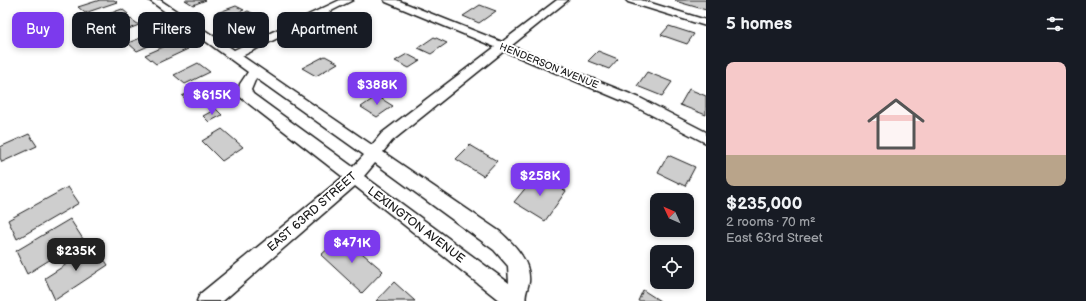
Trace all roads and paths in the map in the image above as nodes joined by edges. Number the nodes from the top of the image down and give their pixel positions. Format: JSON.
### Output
{"nodes":[{"id":1,"x":154,"y":0,"type":"edge"},
{"id":2,"x":348,"y":0,"type":"edge"},
{"id":3,"x":389,"y":0,"type":"edge"},
{"id":4,"x":563,"y":0,"type":"edge"},
{"id":5,"x":631,"y":0,"type":"edge"},
{"id":6,"x":706,"y":23,"type":"edge"},
{"id":7,"x":503,"y":48,"type":"junction"},
{"id":8,"x":234,"y":55,"type":"junction"},
{"id":9,"x":256,"y":71,"type":"junction"},
{"id":10,"x":706,"y":138,"type":"edge"},
{"id":11,"x":372,"y":153,"type":"junction"},
{"id":12,"x":354,"y":177,"type":"junction"},
{"id":13,"x":515,"y":300,"type":"edge"},
{"id":14,"x":207,"y":301,"type":"edge"}],
"edges":[{"from":1,"to":8,"type":"street","name":"LEXINGTON AVENUE"},
{"from":2,"to":8,"type":"street"},
{"from":3,"to":7,"type":"street","name":"HENDERSON AVENUE"},
{"from":4,"to":7,"type":"street","name":"EAST 63RD STREET"},
{"from":5,"to":6,"type":"street"},
{"from":7,"to":10,"type":"street","name":"HENDERSON AVENUE"},
{"from":7,"to":11,"type":"street","name":"EAST 63RD STREET"},
{"from":8,"to":9,"type":"street","name":"LEXINGTON AVENUE"},
{"from":9,"to":11,"type":"street","name":"LEXINGTON AVENUE"},
{"from":9,"to":12,"type":"street","name":"LEXINGTON AVENUE"},
{"from":11,"to":12,"type":"street","name":"EAST 63RD STREET"},
{"from":11,"to":13,"type":"street","name":"LEXINGTON AVENUE"},
{"from":12,"to":13,"type":"street","name":"LEXINGTON AVENUE"},
{"from":12,"to":14,"type":"street","name":"EAST 63RD STREET"}]}
